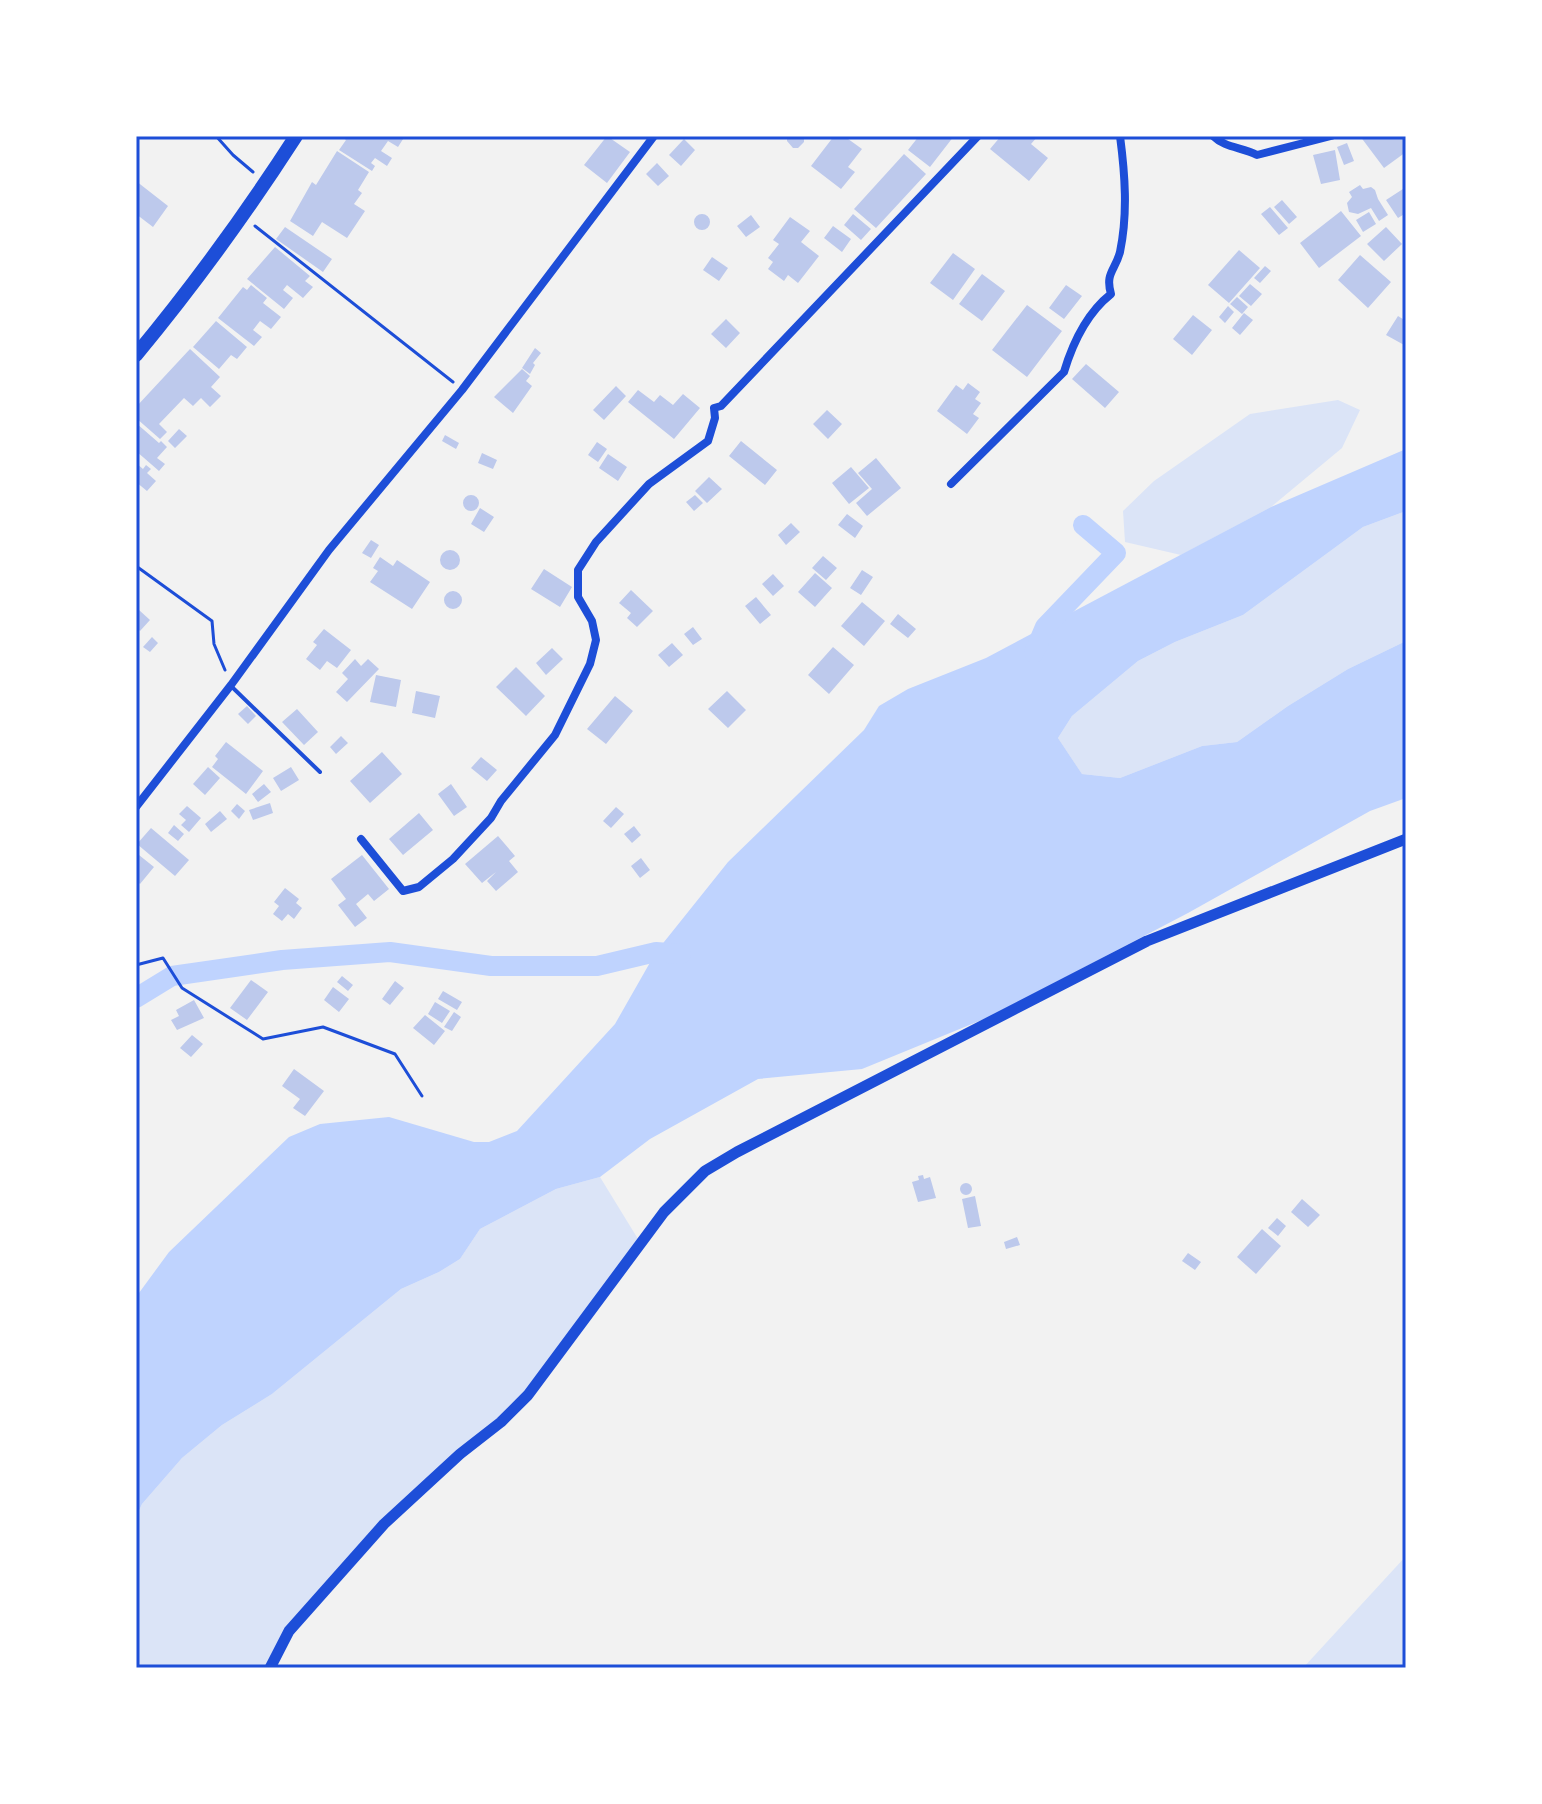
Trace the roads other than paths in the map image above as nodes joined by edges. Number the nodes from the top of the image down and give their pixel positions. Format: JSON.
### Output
{"nodes":[{"id":1,"x":296,"y":136,"type":"edge"},
{"id":2,"x":654,"y":136,"type":"edge"},
{"id":3,"x":1120,"y":136,"type":"edge"},
{"id":4,"x":1213,"y":136,"type":"edge"},
{"id":5,"x":1331,"y":136,"type":"edge"},
{"id":6,"x":972,"y":138,"type":"edge"},
{"id":7,"x":136,"y":355,"type":"edge"},
{"id":8,"x":951,"y":484,"type":"dead end"},
{"id":9,"x":231,"y":685,"type":"junction"},
{"id":10,"x":320,"y":772,"type":"dead end"},
{"id":11,"x":136,"y":807,"type":"edge"},
{"id":12,"x":361,"y":839,"type":"dead end"},
{"id":13,"x":1406,"y":839,"type":"edge"},
{"id":14,"x":270,"y":1668,"type":"edge"}],
"edges":[{"from":1,"to":7,"type":"main road"},
{"from":2,"to":9,"type":"street"},
{"from":3,"to":8,"type":"street"},
{"from":4,"to":5,"type":"street"},
{"from":6,"to":12,"type":"street"},
{"from":9,"to":10,"type":"lane"},
{"from":9,"to":11,"type":"street"},
{"from":13,"to":14,"type":"street"}]}
